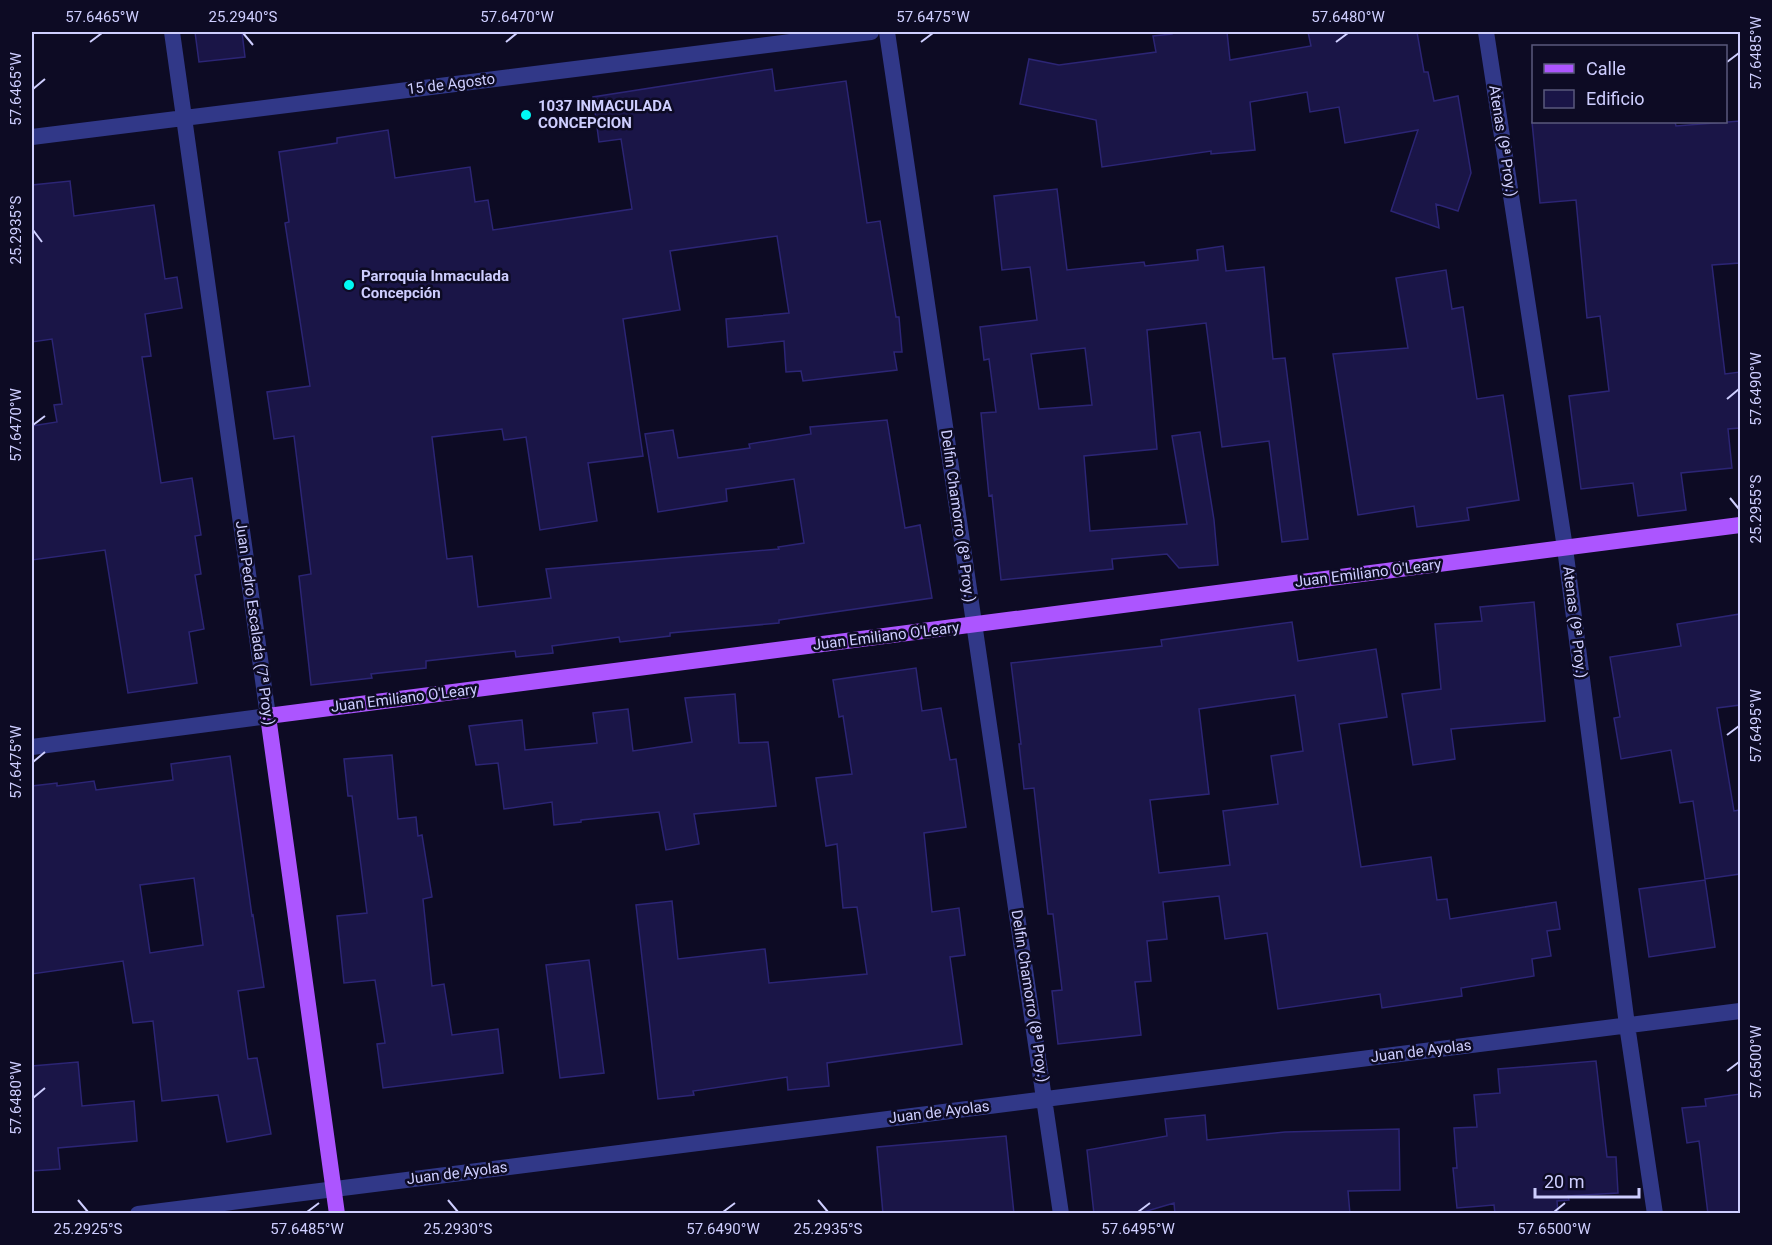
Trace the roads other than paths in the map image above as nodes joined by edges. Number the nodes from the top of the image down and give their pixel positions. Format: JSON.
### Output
{"nodes":[{"id":1,"x":172,"y":32,"type":"edge"},
{"id":2,"x":871,"y":32,"type":"edge"},
{"id":3,"x":887,"y":32,"type":"edge"},
{"id":4,"x":1486,"y":32,"type":"edge"},
{"id":5,"x":184,"y":118,"type":"junction"},
{"id":6,"x":32,"y":137,"type":"edge"},
{"id":7,"x":1740,"y":525,"type":"edge"},
{"id":8,"x":1565,"y":548,"type":"junction"},
{"id":9,"x":974,"y":624,"type":"junction"},
{"id":10,"x":268,"y":716,"type":"junction"},
{"id":11,"x":32,"y":747,"type":"edge"},
{"id":12,"x":1740,"y":1011,"type":"edge"},
{"id":13,"x":1627,"y":1025,"type":"junction"},
{"id":14,"x":1046,"y":1099,"type":"junction"},
{"id":15,"x":334,"y":1189,"type":"junction"},
{"id":16,"x":138,"y":1214,"type":"edge"},
{"id":17,"x":337,"y":1214,"type":"edge"},
{"id":18,"x":1061,"y":1214,"type":"edge"},
{"id":19,"x":1655,"y":1214,"type":"edge"}],
"edges":[{"from":1,"to":5,"type":"street","name":"Juan Pedro Escalada (7ª Proy.)"},
{"from":2,"to":5,"type":"street","name":"15 de Agosto"},
{"from":3,"to":9,"type":"street","name":"Delfin Chamorro (8ª Proy.)"},
{"from":4,"to":8,"type":"street","name":"Atenas (9ª Proy.)"},
{"from":5,"to":6,"type":"street","name":"15 de Agosto"},
{"from":5,"to":10,"type":"street","name":"Juan Pedro Escalada (7ª Proy.)"},
{"from":7,"to":8,"type":"main road","name":"Juan Emiliano O'Leary"},
{"from":8,"to":9,"type":"main road","name":"Juan Emiliano O'Leary"},
{"from":8,"to":13,"type":"street","name":"Atenas (9ª Proy.)"},
{"from":9,"to":10,"type":"main road","name":"Juan Emiliano O'Leary"},
{"from":9,"to":14,"type":"street","name":"Delfin Chamorro (8ª Proy.)"},
{"from":10,"to":11,"type":"street","name":"Juan Emiliano O'Leary"},
{"from":10,"to":15,"type":"main road","name":"Juan Pedro Escalada (7ª Proy.)"},
{"from":12,"to":13,"type":"street","name":"Juan de Ayolas"},
{"from":13,"to":14,"type":"street","name":"Juan de Ayolas"},
{"from":13,"to":19,"type":"street","name":"Atenas (9ª Proy.)"},
{"from":14,"to":15,"type":"street","name":"Juan de Ayolas"},
{"from":14,"to":18,"type":"street","name":"Delfin Chamorro (8ª Proy.)"},
{"from":15,"to":16,"type":"street","name":"Juan de Ayolas"},
{"from":15,"to":17,"type":"main road","name":"Juan Pedro Escalada (7ª Proy.)"}]}
